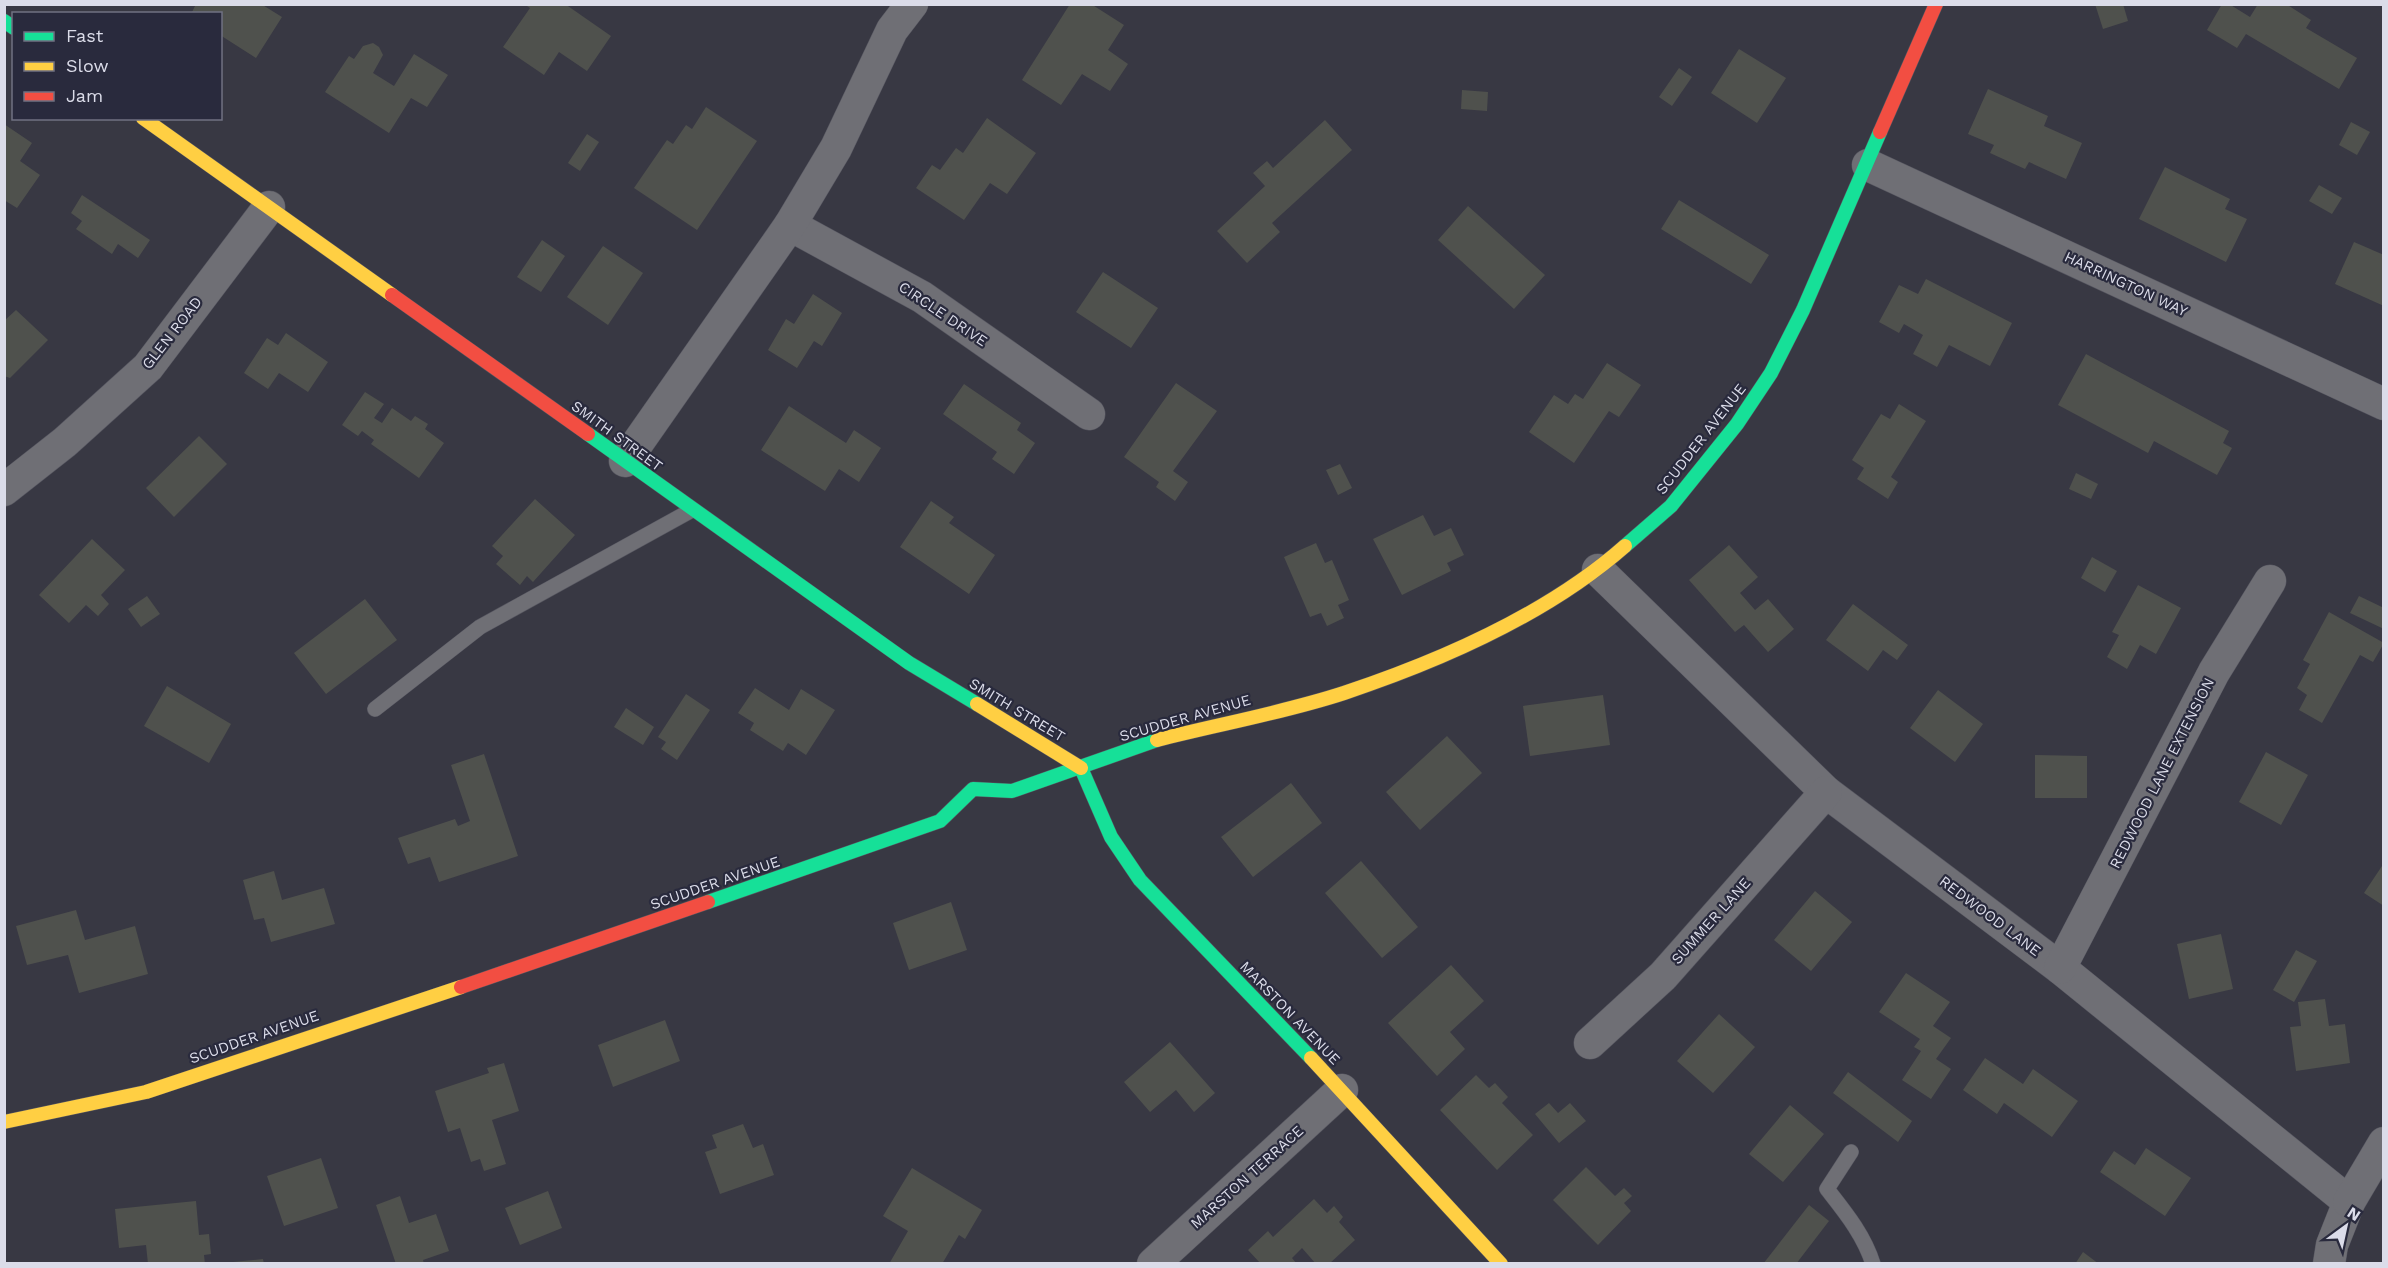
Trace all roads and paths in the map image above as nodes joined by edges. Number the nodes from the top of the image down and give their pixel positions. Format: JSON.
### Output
{"nodes":[{"id":1,"x":912,"y":4,"type":"edge"},
{"id":2,"x":1936,"y":4,"type":"edge"},
{"id":3,"x":893,"y":17,"type":"edge"},
{"id":4,"x":146,"y":120,"type":"edge"},
{"id":5,"x":1868,"y":165,"type":"junction"},
{"id":6,"x":269,"y":207,"type":"junction"},
{"id":7,"x":790,"y":225,"type":"junction"},
{"id":8,"x":2384,"y":404,"type":"edge"},
{"id":9,"x":1089,"y":414,"type":"dead end"},
{"id":10,"x":625,"y":461,"type":"junction"},
{"id":11,"x":4,"y":490,"type":"edge"},
{"id":12,"x":692,"y":510,"type":"junction"},
{"id":13,"x":1598,"y":570,"type":"junction"},
{"id":14,"x":2270,"y":581,"type":"dead end"},
{"id":15,"x":375,"y":709,"type":"dead end"},
{"id":16,"x":1081,"y":768,"type":"junction"},
{"id":17,"x":1826,"y":792,"type":"junction"},
{"id":18,"x":2060,"y":969,"type":"junction"},
{"id":19,"x":1590,"y":1043,"type":"dead end"},
{"id":20,"x":1342,"y":1090,"type":"junction"},
{"id":21,"x":4,"y":1122,"type":"edge"},
{"id":22,"x":2384,"y":1143,"type":"edge"},
{"id":23,"x":1851,"y":1152,"type":"dead end"},
{"id":24,"x":2349,"y":1202,"type":"junction"},
{"id":25,"x":1153,"y":1263,"type":"edge"},
{"id":26,"x":1501,"y":1263,"type":"edge"},
{"id":27,"x":1873,"y":1263,"type":"edge"},
{"id":28,"x":2329,"y":1263,"type":"edge"}],
"edges":[{"from":1,"to":3,"type":"street"},
{"from":2,"to":5,"type":"main road","name":"SCUDDER AVENUE"},
{"from":3,"to":7,"type":"street"},
{"from":4,"to":6,"type":"main road","name":"SMITH STREET"},
{"from":5,"to":8,"type":"street","name":"HARRINGTON WAY"},
{"from":5,"to":13,"type":"main road","name":"SCUDDER AVENUE"},
{"from":6,"to":10,"type":"main road","name":"SMITH STREET"},
{"from":6,"to":11,"type":"street","name":"GLEN ROAD"},
{"from":7,"to":9,"type":"street","name":"CIRCLE DRIVE"},
{"from":7,"to":10,"type":"street"},
{"from":10,"to":12,"type":"main road","name":"SMITH STREET"},
{"from":12,"to":15,"type":"lane"},
{"from":12,"to":16,"type":"main road","name":"SMITH STREET"},
{"from":13,"to":16,"type":"main road","name":"SCUDDER AVENUE"},
{"from":13,"to":17,"type":"street","name":"REDWOOD LANE"},
{"from":14,"to":18,"type":"street","name":"REDWOOD LANE EXTENSION"},
{"from":16,"to":20,"type":"main road","name":"MARSTON AVENUE"},
{"from":16,"to":21,"type":"main road","name":"SCUDDER AVENUE"},
{"from":17,"to":18,"type":"street","name":"REDWOOD LANE"},
{"from":17,"to":19,"type":"street","name":"SUMMER LANE"},
{"from":18,"to":24,"type":"street","name":"REDWOOD LANE"},
{"from":20,"to":25,"type":"street","name":"MARSTON TERRACE"},
{"from":20,"to":26,"type":"main road","name":"MARSTON AVENUE"},
{"from":22,"to":24,"type":"street"},
{"from":23,"to":27,"type":"lane"},
{"from":24,"to":28,"type":"street"}]}
